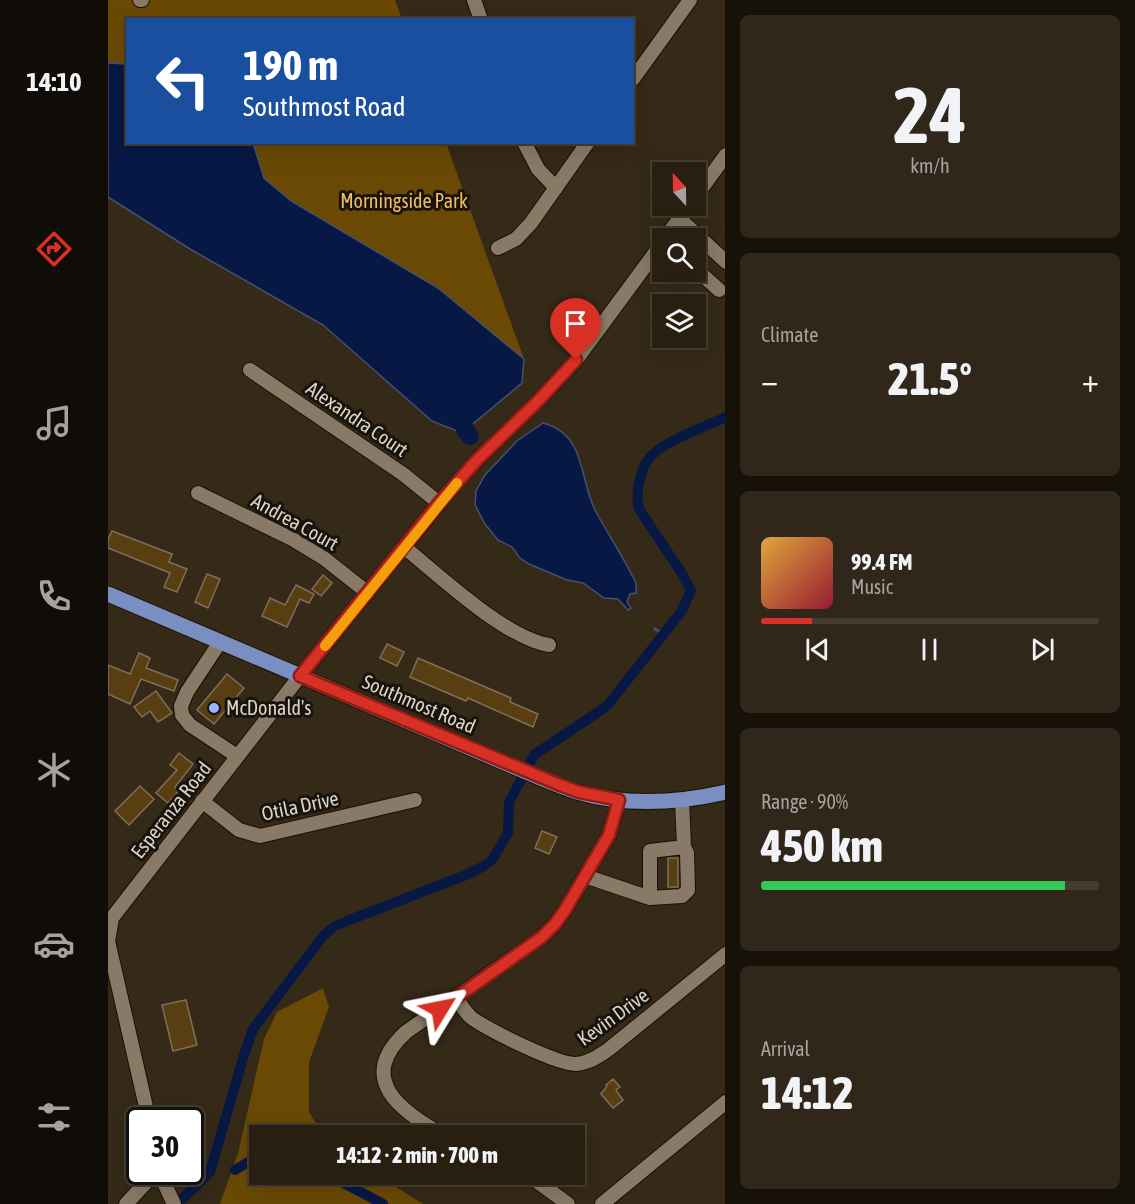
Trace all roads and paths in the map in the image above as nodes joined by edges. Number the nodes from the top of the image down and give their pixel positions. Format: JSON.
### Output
{"nodes":[{"id":1,"x":474,"y":0,"type":"edge"},
{"id":2,"x":690,"y":0,"type":"edge"},
{"id":3,"x":480,"y":18,"type":"edge"},
{"id":4,"x":634,"y":78,"type":"edge"},
{"id":5,"x":525,"y":144,"type":"edge"},
{"id":6,"x":587,"y":144,"type":"edge"},
{"id":7,"x":725,"y":156,"type":"edge"},
{"id":8,"x":706,"y":182,"type":"edge"},
{"id":9,"x":556,"y":188,"type":"junction"},
{"id":10,"x":682,"y":216,"type":"edge"},
{"id":11,"x":680,"y":219,"type":"junction"},
{"id":12,"x":673,"y":228,"type":"edge"},
{"id":13,"x":498,"y":248,"type":"dead end"},
{"id":14,"x":652,"y":256,"type":"edge"},
{"id":15,"x":725,"y":261,"type":"edge"},
{"id":16,"x":706,"y":278,"type":"edge"},
{"id":17,"x":719,"y":290,"type":"dead end"},
{"id":18,"x":250,"y":370,"type":"dead end"},
{"id":19,"x":198,"y":493,"type":"dead end"},
{"id":20,"x":439,"y":503,"type":"junction"},
{"id":21,"x":404,"y":547,"type":"junction"},
{"id":22,"x":368,"y":593,"type":"junction"},
{"id":23,"x":108,"y":594,"type":"edge"},
{"id":24,"x":220,"y":642,"type":"junction"},
{"id":25,"x":549,"y":645,"type":"dead end"},
{"id":26,"x":300,"y":676,"type":"junction"},
{"id":27,"x":237,"y":756,"type":"junction"},
{"id":28,"x":725,"y":792,"type":"edge"},
{"id":29,"x":415,"y":800,"type":"dead end"},
{"id":30,"x":619,"y":800,"type":"junction"},
{"id":31,"x":682,"y":800,"type":"junction"},
{"id":32,"x":202,"y":801,"type":"junction"},
{"id":33,"x":684,"y":847,"type":"junction"},
{"id":34,"x":585,"y":876,"type":"junction"},
{"id":35,"x":650,"y":898,"type":"junction"},
{"id":36,"x":108,"y":938,"type":"edge"},
{"id":37,"x":725,"y":955,"type":"edge"},
{"id":38,"x":456,"y":997,"type":"junction"},
{"id":39,"x":725,"y":1103,"type":"edge"},
{"id":40,"x":146,"y":1107,"type":"edge"},
{"id":41,"x":425,"y":1125,"type":"edge"},
{"id":42,"x":144,"y":1185,"type":"edge"},
{"id":43,"x":165,"y":1185,"type":"edge"},
{"id":44,"x":542,"y":1185,"type":"edge"},
{"id":45,"x":126,"y":1204,"type":"edge"},
{"id":46,"x":174,"y":1204,"type":"edge"},
{"id":47,"x":568,"y":1204,"type":"edge"},
{"id":48,"x":602,"y":1204,"type":"edge"}],
"edges":[{"from":1,"to":3,"type":"street"},
{"from":2,"to":4,"type":"street"},
{"from":5,"to":9,"type":"street"},
{"from":6,"to":9,"type":"street"},
{"from":7,"to":8,"type":"street"},
{"from":9,"to":13,"type":"street"},
{"from":10,"to":11,"type":"street","name":"Esperanza Road"},
{"from":11,"to":12,"type":"street","name":"Esperanza Road"},
{"from":11,"to":15,"type":"street"},
{"from":14,"to":20,"type":"street","name":"Esperanza Road"},
{"from":16,"to":17,"type":"street"},
{"from":18,"to":20,"type":"street","name":"Alexandra Court"},
{"from":19,"to":22,"type":"street","name":"Andrea Court"},
{"from":20,"to":21,"type":"street","name":"Esperanza Road"},
{"from":21,"to":22,"type":"street","name":"Esperanza Road"},
{"from":21,"to":25,"type":"street"},
{"from":22,"to":26,"type":"street","name":"Esperanza Road"},
{"from":23,"to":24,"type":"main road","name":"Southmost Road"},
{"from":24,"to":26,"type":"main road","name":"Southmost Road"},
{"from":24,"to":27,"type":"street"},
{"from":26,"to":27,"type":"street","name":"Esperanza Road"},
{"from":26,"to":30,"type":"main road","name":"Southmost Road"},
{"from":27,"to":32,"type":"street","name":"Esperanza Road"},
{"from":28,"to":31,"type":"main road","name":"Southmost Road"},
{"from":29,"to":32,"type":"street","name":"Otila Drive"},
{"from":30,"to":31,"type":"main road","name":"Southmost Road"},
{"from":30,"to":34,"type":"street"},
{"from":31,"to":33,"type":"street"},
{"from":32,"to":36,"type":"street","name":"Esperanza Road"},
{"from":33,"to":35,"type":"street"},
{"from":33,"to":35,"type":"street"},
{"from":34,"to":35,"type":"street"},
{"from":34,"to":38,"type":"street"},
{"from":36,"to":40,"type":"street","name":"Esperanza Road"},
{"from":37,"to":38,"type":"street","name":"Kevin Drive"},
{"from":38,"to":41,"type":"street"},
{"from":39,"to":48,"type":"street"},
{"from":42,"to":45,"type":"street"},
{"from":43,"to":46,"type":"street"},
{"from":44,"to":47,"type":"street"}]}
